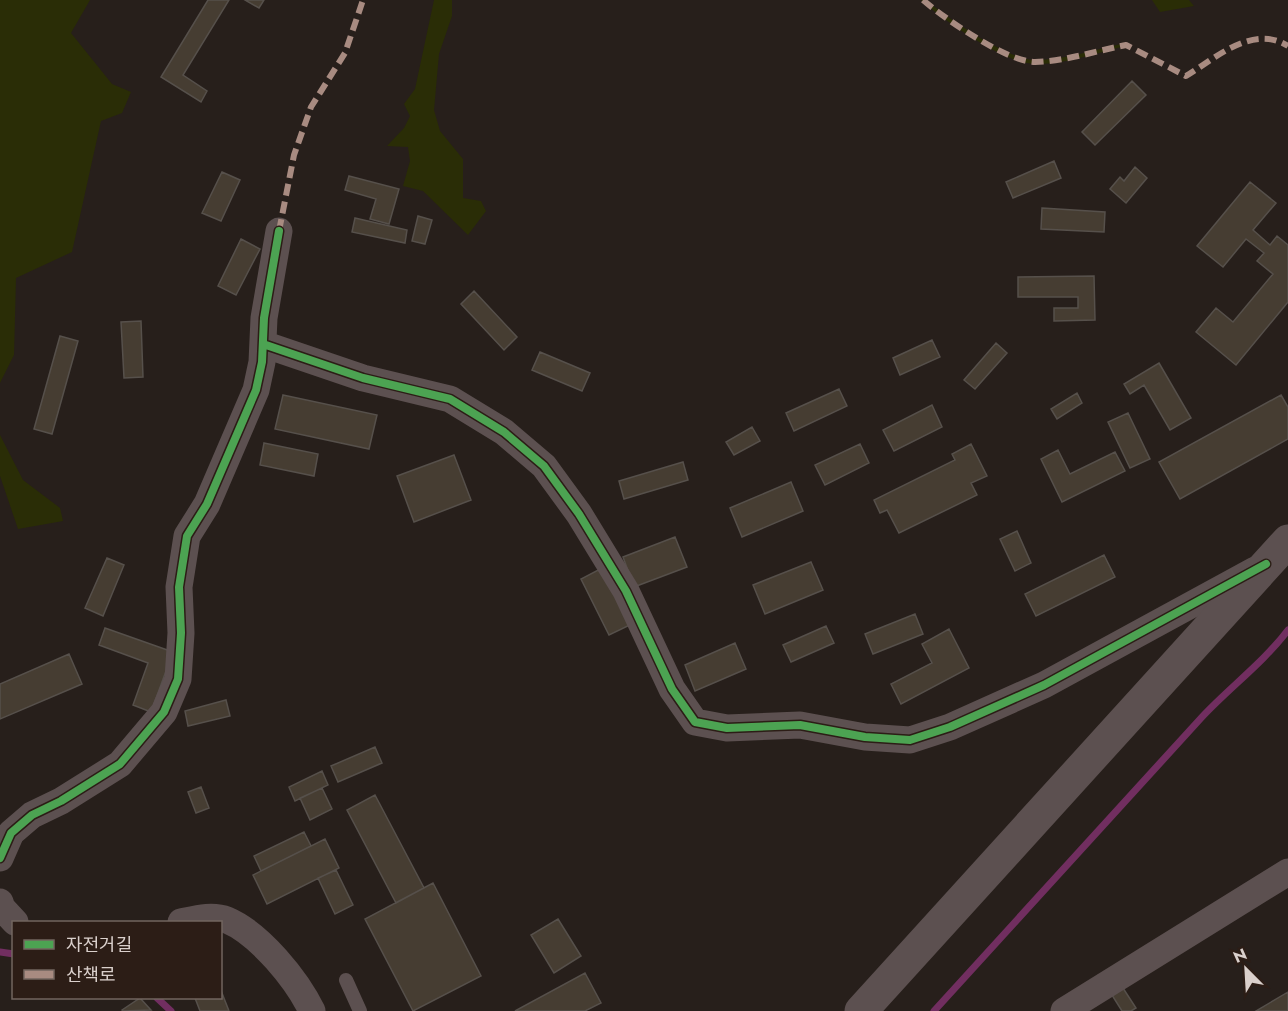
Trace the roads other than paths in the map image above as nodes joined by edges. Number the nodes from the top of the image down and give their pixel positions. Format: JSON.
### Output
{"nodes":[{"id":1,"x":279,"y":231,"type":"dead end"},
{"id":2,"x":263,"y":344,"type":"junction"},
{"id":3,"x":1277,"y":553,"type":"edge"},
{"id":4,"x":0,"y":858,"type":"edge"},
{"id":5,"x":1288,"y":872,"type":"edge"},
{"id":6,"x":185,"y":921,"type":"edge"},
{"id":7,"x":346,"y":980,"type":"dead end"},
{"id":8,"x":312,"y":1011,"type":"edge"},
{"id":9,"x":360,"y":1011,"type":"edge"},
{"id":10,"x":861,"y":1011,"type":"edge"},
{"id":11,"x":1064,"y":1011,"type":"edge"}],
"edges":[{"from":1,"to":2,"type":"street"},
{"from":2,"to":3,"type":"street"},
{"from":2,"to":4,"type":"street"},
{"from":3,"to":10,"type":"street"},
{"from":5,"to":11,"type":"street"},
{"from":6,"to":8,"type":"street"},
{"from":7,"to":9,"type":"lane"}]}
